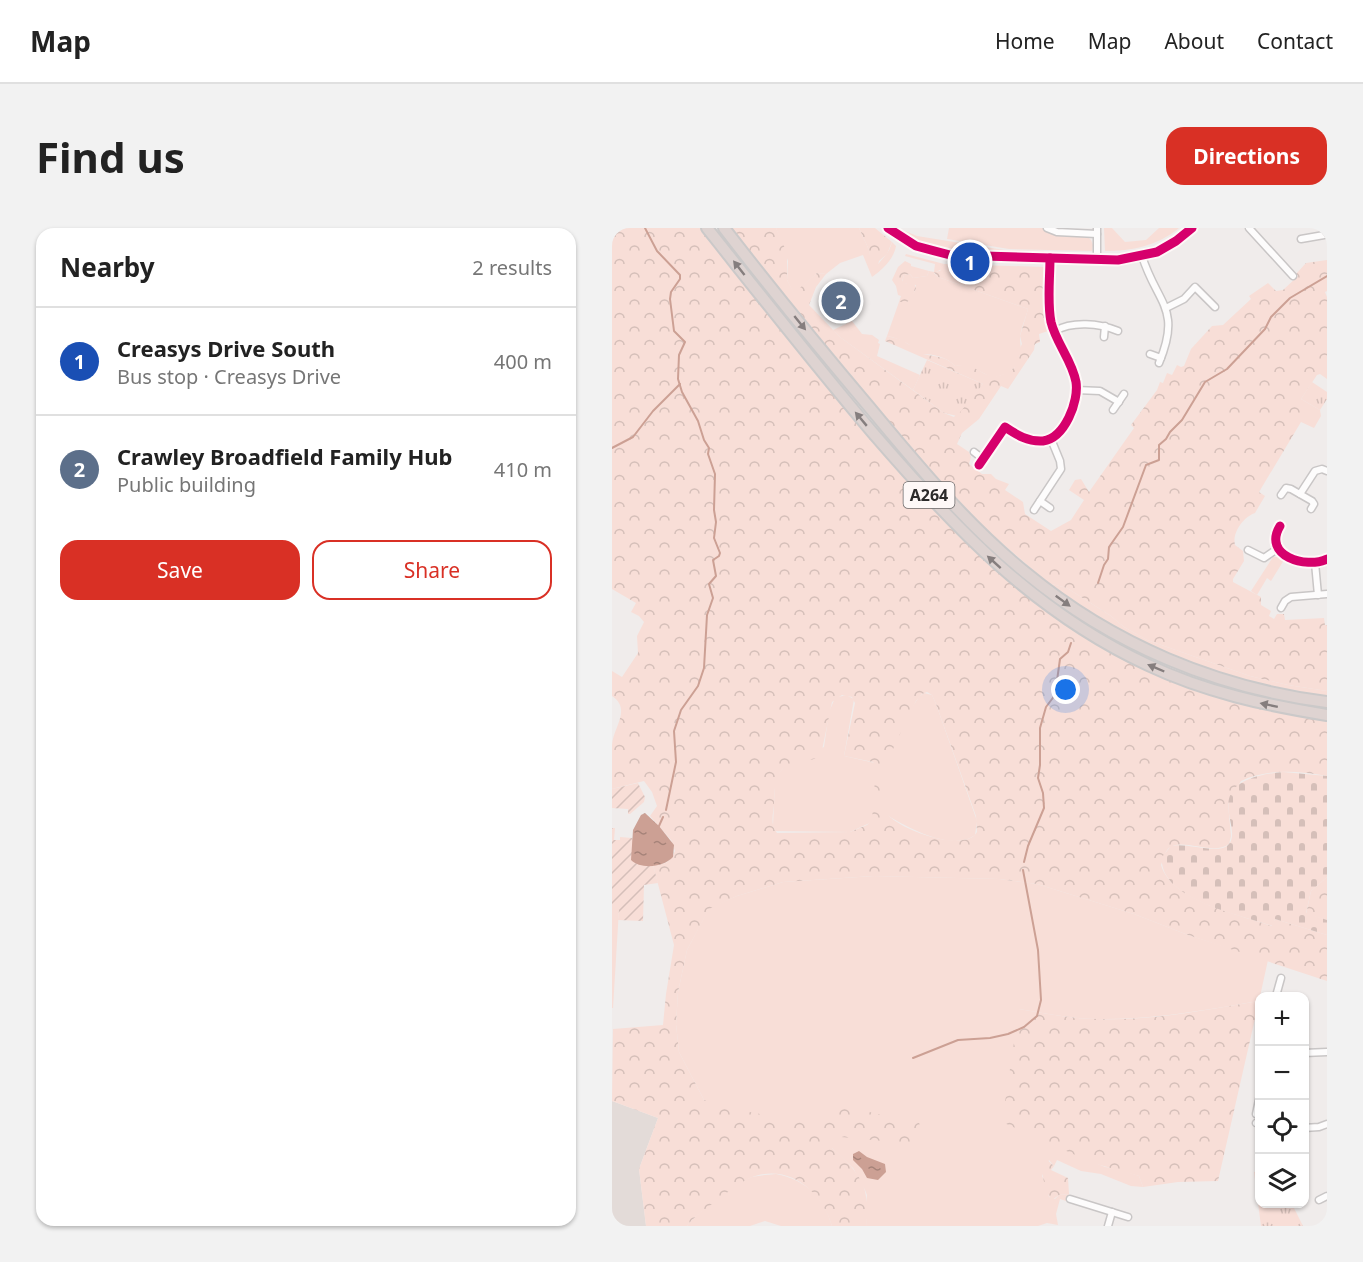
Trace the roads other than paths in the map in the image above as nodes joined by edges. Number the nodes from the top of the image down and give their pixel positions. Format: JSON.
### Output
{"nodes":[{"id":1,"x":707,"y":228,"type":"edge"},
{"id":2,"x":724,"y":228,"type":"edge"},
{"id":3,"x":888,"y":228,"type":"edge"},
{"id":4,"x":1047,"y":228,"type":"edge"},
{"id":5,"x":1192,"y":228,"type":"edge"},
{"id":6,"x":1253,"y":229,"type":"edge"},
{"id":7,"x":1097,"y":231,"type":"edge"},
{"id":8,"x":1324,"y":232,"type":"edge"},
{"id":9,"x":1301,"y":239,"type":"dead end"},
{"id":10,"x":1142,"y":256,"type":"junction"},
{"id":11,"x":1050,"y":258,"type":"junction"},
{"id":12,"x":1096,"y":259,"type":"junction"},
{"id":13,"x":1293,"y":276,"type":"dead end"},
{"id":14,"x":1190,"y":281,"type":"dead end"},
{"id":15,"x":1195,"y":287,"type":"junction"},
{"id":16,"x":1215,"y":307,"type":"dead end"},
{"id":17,"x":1166,"y":308,"type":"junction"},
{"id":18,"x":1105,"y":326,"type":"junction"},
{"id":19,"x":1118,"y":331,"type":"dead end"},
{"id":20,"x":1055,"y":332,"type":"junction"},
{"id":21,"x":1104,"y":337,"type":"dead end"},
{"id":22,"x":1150,"y":354,"type":"dead end"},
{"id":23,"x":1076,"y":390,"type":"junction"},
{"id":24,"x":1124,"y":394,"type":"dead end"},
{"id":25,"x":1119,"y":402,"type":"junction"},
{"id":26,"x":1113,"y":410,"type":"dead end"},
{"id":27,"x":996,"y":421,"type":"dead end"},
{"id":28,"x":1005,"y":427,"type":"junction"},
{"id":29,"x":1051,"y":439,"type":"junction"},
{"id":30,"x":974,"y":452,"type":"dead end"},
{"id":31,"x":983,"y":459,"type":"junction"},
{"id":32,"x":979,"y":465,"type":"dead end"},
{"id":33,"x":1327,"y":471,"type":"edge"},
{"id":34,"x":1300,"y":494,"type":"junction"},
{"id":35,"x":1281,"y":495,"type":"dead end"},
{"id":36,"x":1040,"y":501,"type":"junction"},
{"id":37,"x":1050,"y":508,"type":"dead end"},
{"id":38,"x":1311,"y":509,"type":"dead end"},
{"id":39,"x":1034,"y":510,"type":"dead end"},
{"id":40,"x":1280,"y":526,"type":"dead end"},
{"id":41,"x":1277,"y":549,"type":"junction"},
{"id":42,"x":1248,"y":550,"type":"dead end"},
{"id":43,"x":1327,"y":559,"type":"edge"},
{"id":44,"x":1315,"y":563,"type":"junction"},
{"id":45,"x":1327,"y":594,"type":"edge"},
{"id":46,"x":1318,"y":595,"type":"junction"},
{"id":47,"x":1281,"y":608,"type":"dead end"},
{"id":48,"x":1327,"y":702,"type":"edge"},
{"id":49,"x":1327,"y":715,"type":"edge"},
{"id":50,"x":1281,"y":978,"type":"dead end"},
{"id":51,"x":1277,"y":992,"type":"edge"},
{"id":52,"x":1327,"y":1052,"type":"edge"},
{"id":53,"x":1309,"y":1053,"type":"edge"},
{"id":54,"x":1327,"y":1124,"type":"edge"},
{"id":55,"x":1309,"y":1128,"type":"edge"},
{"id":56,"x":1070,"y":1199,"type":"dead end"},
{"id":57,"x":1112,"y":1212,"type":"junction"},
{"id":58,"x":1128,"y":1217,"type":"dead end"},
{"id":59,"x":1108,"y":1226,"type":"edge"}],
"edges":[{"from":49,"to":1,"type":"highway","number":"A264","one_way":true},
{"from":2,"to":48,"type":"highway","number":"A264","one_way":true},
{"from":3,"to":11,"type":"street"},
{"from":4,"to":7,"type":"street"},
{"from":5,"to":10,"type":"street"},
{"from":6,"to":13,"type":"street"},
{"from":7,"to":12,"type":"street"},
{"from":8,"to":9,"type":"street"},
{"from":10,"to":12,"type":"street"},
{"from":10,"to":17,"type":"street"},
{"from":11,"to":12,"type":"street"},
{"from":11,"to":20,"type":"street"},
{"from":14,"to":15,"type":"street"},
{"from":15,"to":16,"type":"street"},
{"from":15,"to":17,"type":"street"},
{"from":17,"to":22,"type":"street"},
{"from":18,"to":19,"type":"street"},
{"from":18,"to":20,"type":"street"},
{"from":18,"to":21,"type":"street"},
{"from":20,"to":23,"type":"street"},
{"from":23,"to":25,"type":"street"},
{"from":23,"to":29,"type":"street"},
{"from":24,"to":25,"type":"street"},
{"from":25,"to":26,"type":"street"},
{"from":27,"to":28,"type":"street"},
{"from":28,"to":29,"type":"street"},
{"from":28,"to":31,"type":"street"},
{"from":29,"to":36,"type":"street"},
{"from":30,"to":31,"type":"street"},
{"from":31,"to":32,"type":"street"},
{"from":33,"to":34,"type":"street"},
{"from":34,"to":35,"type":"street"},
{"from":34,"to":38,"type":"street"},
{"from":36,"to":37,"type":"street"},
{"from":36,"to":39,"type":"street"},
{"from":40,"to":41,"type":"street"},
{"from":41,"to":42,"type":"street"},
{"from":41,"to":44,"type":"street"},
{"from":43,"to":44,"type":"street"},
{"from":44,"to":46,"type":"street"},
{"from":45,"to":46,"type":"street"},
{"from":46,"to":47,"type":"street"},
{"from":50,"to":51,"type":"street"},
{"from":52,"to":53,"type":"street"},
{"from":54,"to":55,"type":"street"},
{"from":56,"to":57,"type":"street"},
{"from":57,"to":58,"type":"street"},
{"from":57,"to":59,"type":"street"}]}
